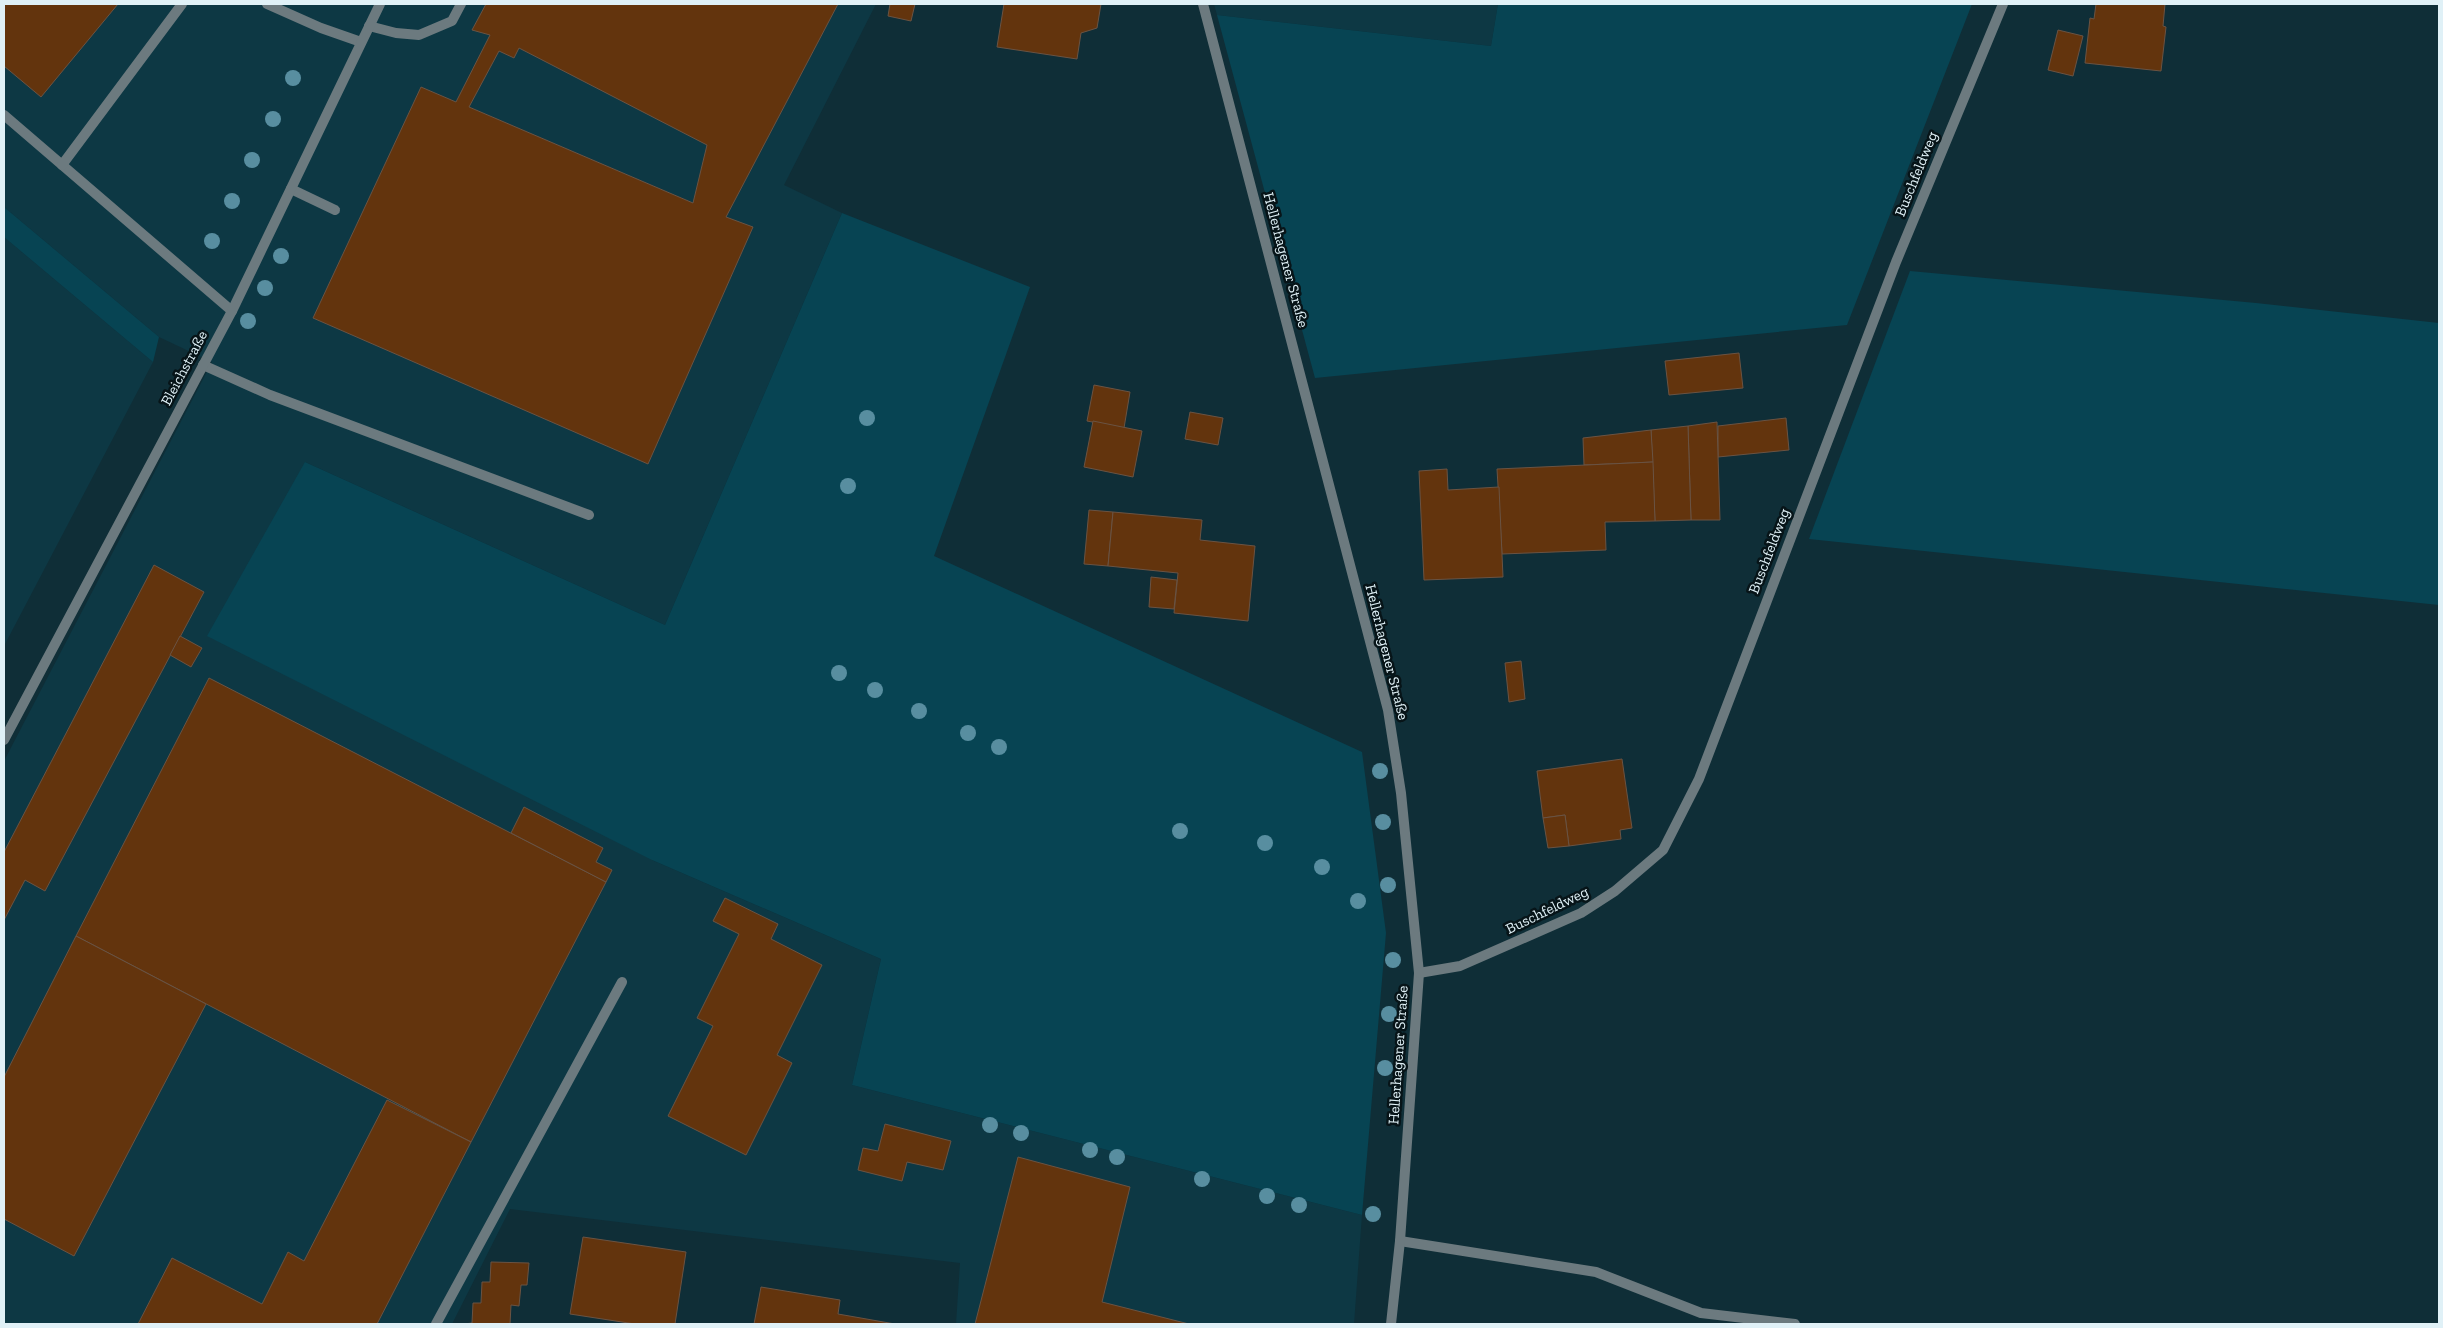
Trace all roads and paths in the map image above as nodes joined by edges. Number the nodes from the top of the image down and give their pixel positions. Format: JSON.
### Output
{"nodes":[{"id":1,"x":182,"y":4,"type":"edge"},
{"id":2,"x":267,"y":4,"type":"edge"},
{"id":3,"x":380,"y":4,"type":"edge"},
{"id":4,"x":461,"y":4,"type":"edge"},
{"id":5,"x":1203,"y":4,"type":"edge"},
{"id":6,"x":2003,"y":4,"type":"edge"},
{"id":7,"x":369,"y":26,"type":"junction"},
{"id":8,"x":361,"y":42,"type":"junction"},
{"id":9,"x":4,"y":115,"type":"edge"},
{"id":10,"x":62,"y":165,"type":"junction"},
{"id":11,"x":291,"y":188,"type":"junction"},
{"id":12,"x":335,"y":210,"type":"dead end"},
{"id":13,"x":232,"y":311,"type":"junction"},
{"id":14,"x":203,"y":365,"type":"junction"},
{"id":15,"x":590,"y":515,"type":"dead end"},
{"id":16,"x":4,"y":740,"type":"edge"},
{"id":17,"x":1419,"y":973,"type":"junction"},
{"id":18,"x":622,"y":982,"type":"dead end"},
{"id":19,"x":1400,"y":1242,"type":"junction"},
{"id":20,"x":436,"y":1324,"type":"edge"},
{"id":21,"x":1391,"y":1324,"type":"edge"},
{"id":22,"x":1795,"y":1324,"type":"edge"}],
"edges":[{"from":1,"to":10,"type":"street"},
{"from":2,"to":8,"type":"street"},
{"from":3,"to":7,"type":"street","name":"Bleichstraße"},
{"from":4,"to":7,"type":"street"},
{"from":5,"to":17,"type":"street","name":"Hellerhagener Straße"},
{"from":6,"to":17,"type":"street","name":"Buschfeldweg"},
{"from":7,"to":8,"type":"street","name":"Bleichstraße"},
{"from":8,"to":11,"type":"street","name":"Bleichstraße"},
{"from":9,"to":10,"type":"street"},
{"from":10,"to":13,"type":"street"},
{"from":11,"to":12,"type":"street"},
{"from":11,"to":13,"type":"street","name":"Bleichstraße"},
{"from":13,"to":14,"type":"street","name":"Bleichstraße"},
{"from":14,"to":15,"type":"street"},
{"from":14,"to":16,"type":"street","name":"Bleichstraße"},
{"from":17,"to":19,"type":"street","name":"Hellerhagener Straße"},
{"from":18,"to":20,"type":"street"},
{"from":19,"to":21,"type":"street","name":"Hellerhagener Straße"},
{"from":19,"to":22,"type":"street"}]}
